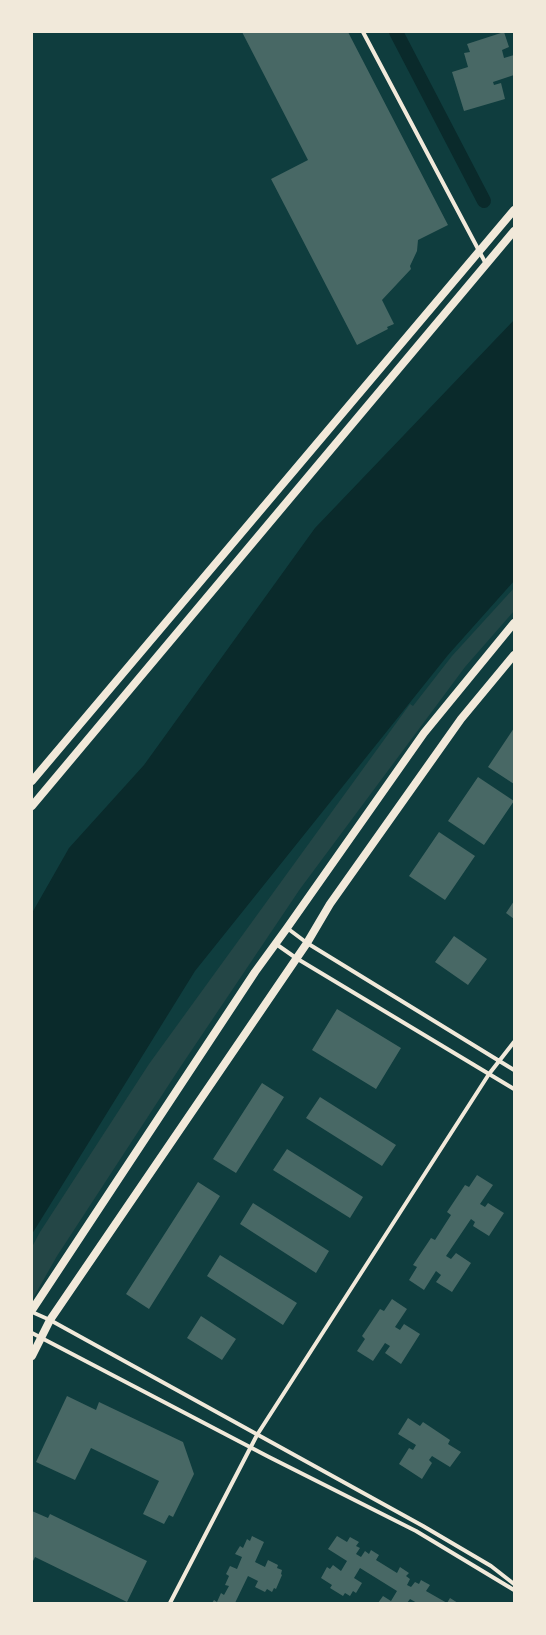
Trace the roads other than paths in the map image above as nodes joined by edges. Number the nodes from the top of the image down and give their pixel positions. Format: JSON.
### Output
{"nodes":[{"id":1,"x":363,"y":32,"type":"edge"},
{"id":2,"x":514,"y":210,"type":"edge"},
{"id":3,"x":514,"y":231,"type":"edge"},
{"id":4,"x":480,"y":251,"type":"junction"},
{"id":5,"x":486,"y":264,"type":"junction"},
{"id":6,"x":514,"y":623,"type":"edge"},
{"id":7,"x":514,"y":655,"type":"edge"},
{"id":8,"x":32,"y":781,"type":"edge"},
{"id":9,"x":32,"y":806,"type":"edge"},
{"id":10,"x":287,"y":928,"type":"junction"},
{"id":11,"x":307,"y":943,"type":"junction"},
{"id":12,"x":276,"y":944,"type":"junction"},
{"id":13,"x":296,"y":958,"type":"junction"},
{"id":14,"x":514,"y":1042,"type":"edge"},
{"id":15,"x":500,"y":1061,"type":"junction"},
{"id":16,"x":514,"y":1070,"type":"edge"},
{"id":17,"x":489,"y":1074,"type":"junction"},
{"id":18,"x":514,"y":1089,"type":"edge"},
{"id":19,"x":32,"y":1311,"type":"edge"},
{"id":20,"x":50,"y":1320,"type":"junction"},
{"id":21,"x":32,"y":1333,"type":"edge"},
{"id":22,"x":40,"y":1338,"type":"junction"},
{"id":23,"x":32,"y":1356,"type":"edge"},
{"id":24,"x":257,"y":1435,"type":"junction"},
{"id":25,"x":250,"y":1447,"type":"junction"},
{"id":26,"x":514,"y":1584,"type":"edge"},
{"id":27,"x":514,"y":1590,"type":"edge"},
{"id":28,"x":170,"y":1603,"type":"edge"}],
"edges":[{"from":1,"to":4,"type":"street"},
{"from":2,"to":4,"type":"main road"},
{"from":3,"to":5,"type":"main road"},
{"from":4,"to":5,"type":"street"},
{"from":4,"to":8,"type":"main road"},
{"from":5,"to":9,"type":"main road"},
{"from":6,"to":10,"type":"main road"},
{"from":7,"to":11,"type":"main road"},
{"from":10,"to":11,"type":"street"},
{"from":10,"to":12,"type":"main road"},
{"from":11,"to":13,"type":"main road"},
{"from":11,"to":15,"type":"street"},
{"from":12,"to":13,"type":"street"},
{"from":12,"to":19,"type":"main road"},
{"from":13,"to":17,"type":"street"},
{"from":13,"to":20,"type":"main road"},
{"from":14,"to":15,"type":"street"},
{"from":15,"to":16,"type":"street"},
{"from":15,"to":17,"type":"street"},
{"from":17,"to":18,"type":"street"},
{"from":17,"to":24,"type":"street"},
{"from":19,"to":20,"type":"street"},
{"from":20,"to":22,"type":"main road"},
{"from":20,"to":24,"type":"street"},
{"from":21,"to":22,"type":"street"},
{"from":22,"to":23,"type":"main road"},
{"from":22,"to":25,"type":"street"},
{"from":24,"to":25,"type":"street"},
{"from":24,"to":26,"type":"street"},
{"from":25,"to":27,"type":"street"},
{"from":25,"to":28,"type":"street"}]}
